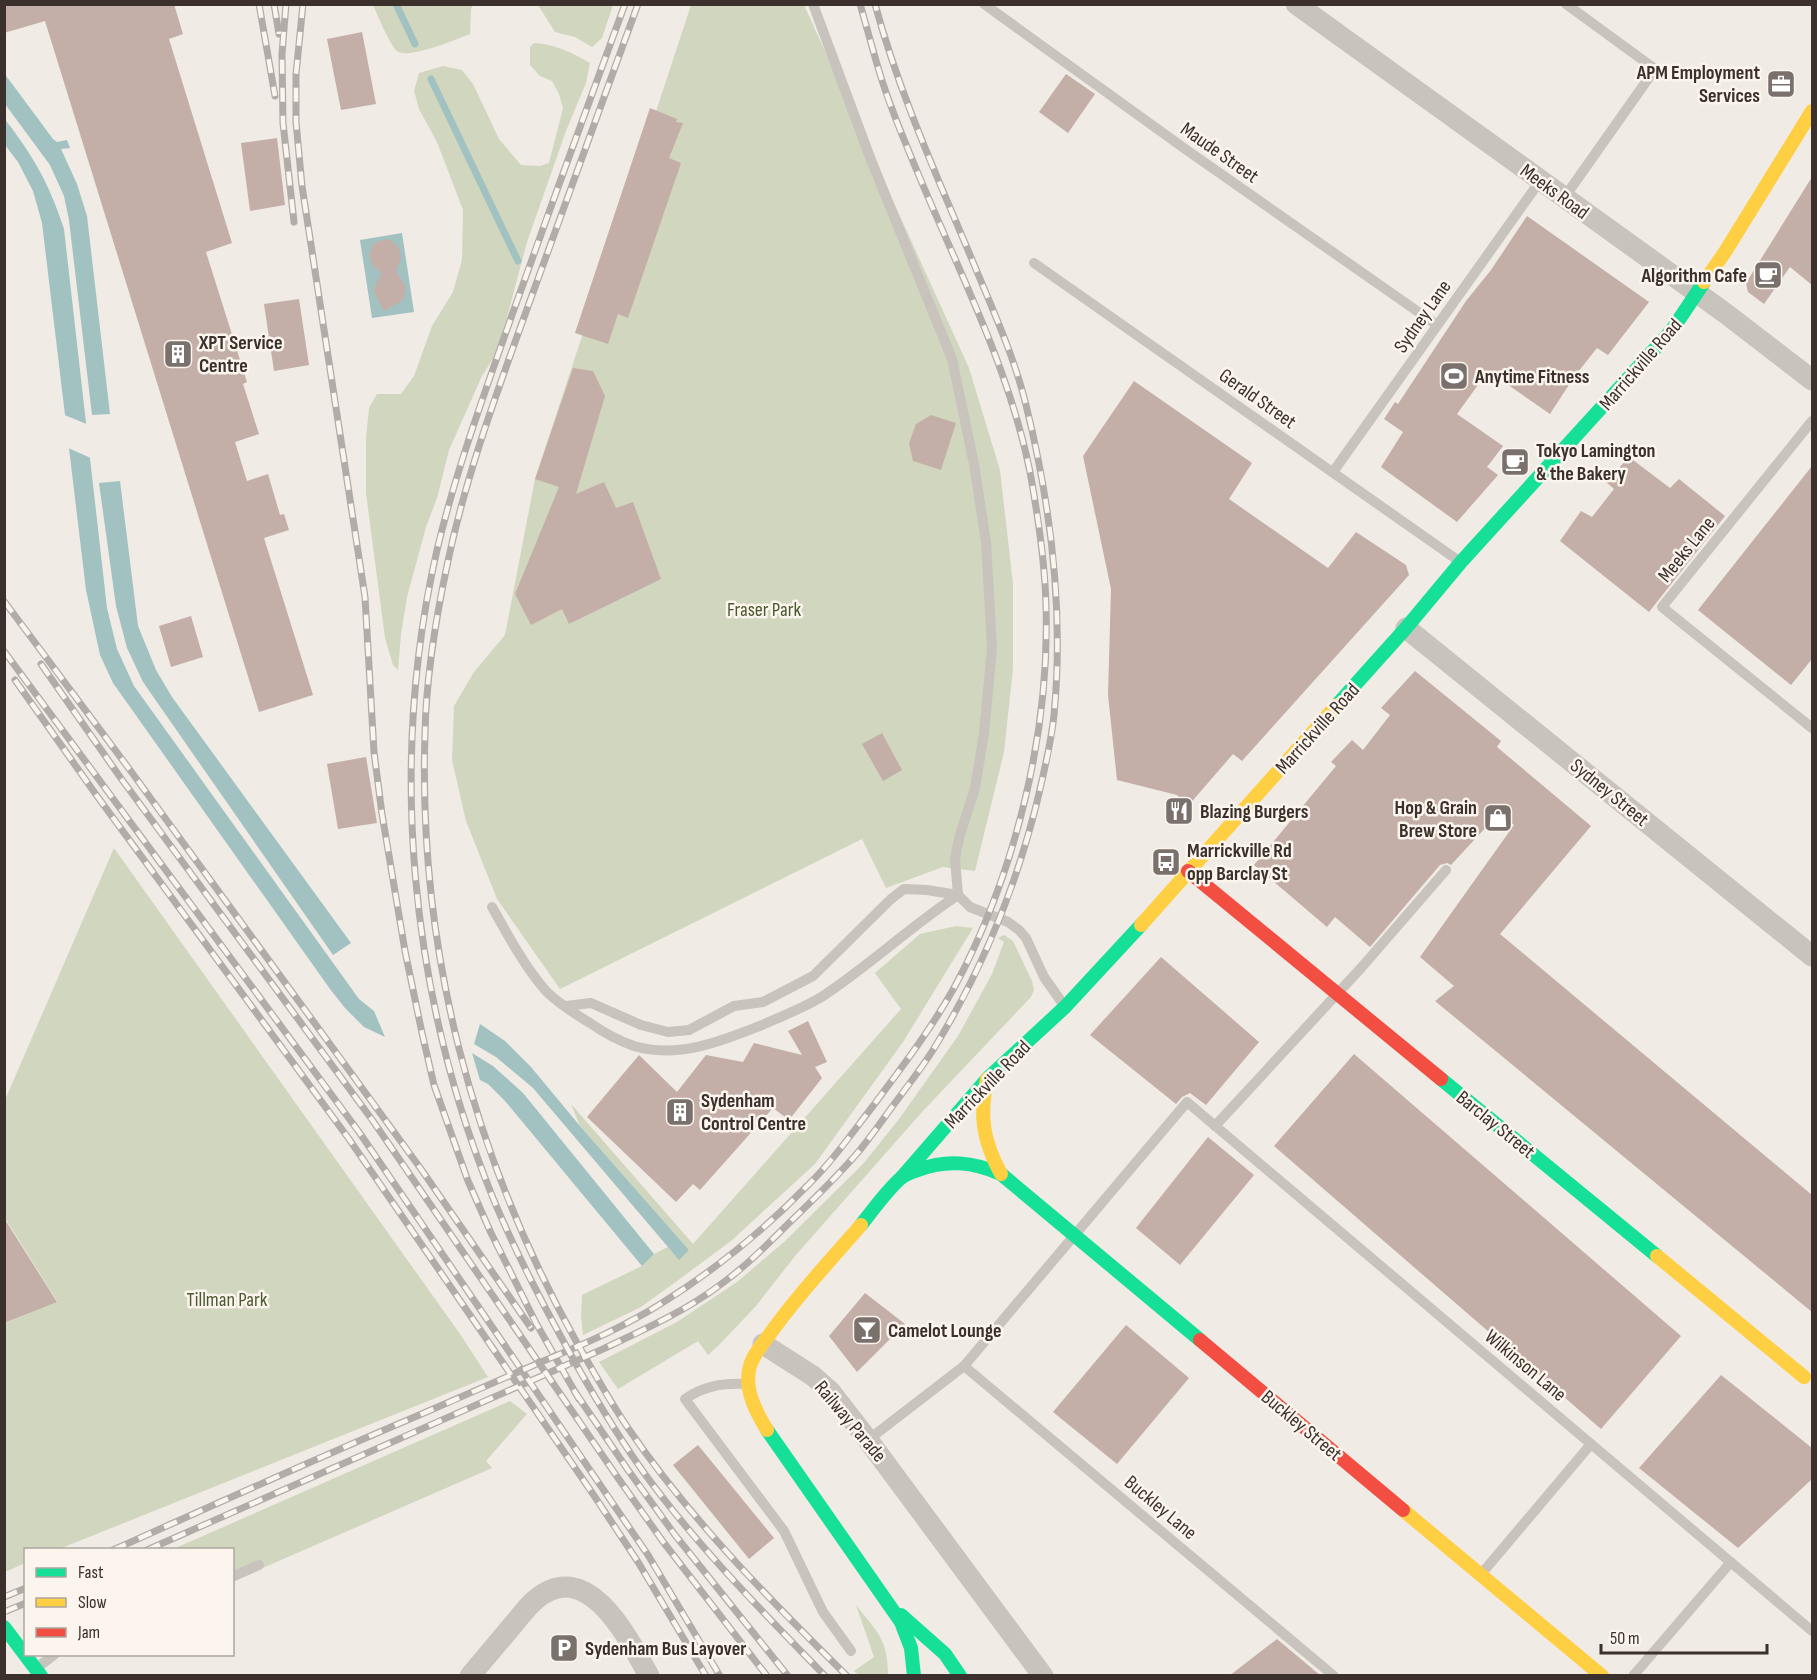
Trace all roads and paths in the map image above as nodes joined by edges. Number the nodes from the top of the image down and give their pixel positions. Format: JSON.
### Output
{"nodes":[{"id":1,"x":813,"y":4,"type":"edge"},
{"id":2,"x":984,"y":4,"type":"edge"},
{"id":3,"x":1296,"y":4,"type":"edge"},
{"id":4,"x":1566,"y":4,"type":"edge"},
{"id":5,"x":1812,"y":111,"type":"edge"},
{"id":6,"x":1540,"y":181,"type":"junction"},
{"id":7,"x":1564,"y":198,"type":"junction"},
{"id":8,"x":1035,"y":263,"type":"dead end"},
{"id":9,"x":1697,"y":294,"type":"junction"},
{"id":10,"x":1437,"y":325,"type":"junction"},
{"id":11,"x":1812,"y":379,"type":"edge"},
{"id":12,"x":1812,"y":421,"type":"edge"},
{"id":13,"x":1333,"y":472,"type":"junction"},
{"id":14,"x":1461,"y":562,"type":"junction"},
{"id":15,"x":1406,"y":628,"type":"junction"},
{"id":16,"x":1812,"y":728,"type":"edge"},
{"id":17,"x":1446,"y":870,"type":"dead end"},
{"id":18,"x":1188,"y":871,"type":"junction"},
{"id":19,"x":958,"y":895,"type":"junction"},
{"id":20,"x":492,"y":907,"type":"dead end"},
{"id":21,"x":1812,"y":956,"type":"edge"},
{"id":22,"x":1337,"y":994,"type":"junction"},
{"id":23,"x":566,"y":1006,"type":"junction"},
{"id":24,"x":1065,"y":1007,"type":"junction"},
{"id":25,"x":987,"y":1078,"type":"junction"},
{"id":26,"x":1215,"y":1126,"type":"junction"},
{"id":27,"x":1001,"y":1174,"type":"junction"},
{"id":28,"x":902,"y":1177,"type":"junction"},
{"id":29,"x":1076,"y":1235,"type":"junction"},
{"id":30,"x":763,"y":1344,"type":"junction"},
{"id":31,"x":964,"y":1366,"type":"junction"},
{"id":32,"x":1804,"y":1377,"type":"dead end"},
{"id":33,"x":748,"y":1384,"type":"junction"},
{"id":34,"x":868,"y":1440,"type":"junction"},
{"id":35,"x":1591,"y":1444,"type":"junction"},
{"id":36,"x":1731,"y":1562,"type":"junction"},
{"id":37,"x":259,"y":1565,"type":"dead end"},
{"id":38,"x":1481,"y":1575,"type":"junction"},
{"id":39,"x":234,"y":1576,"type":"edge"},
{"id":40,"x":890,"y":1605,"type":"junction"},
{"id":41,"x":4,"y":1628,"type":"edge"},
{"id":42,"x":1812,"y":1631,"type":"edge"},
{"id":43,"x":851,"y":1651,"type":"dead end"},
{"id":44,"x":24,"y":1654,"type":"edge"},
{"id":45,"x":26,"y":1656,"type":"edge"},
{"id":46,"x":53,"y":1656,"type":"edge"},
{"id":47,"x":38,"y":1672,"type":"edge"},
{"id":48,"x":470,"y":1676,"type":"edge"},
{"id":49,"x":649,"y":1676,"type":"edge"},
{"id":50,"x":914,"y":1676,"type":"edge"},
{"id":51,"x":960,"y":1676,"type":"edge"},
{"id":52,"x":1043,"y":1676,"type":"edge"},
{"id":53,"x":1334,"y":1676,"type":"edge"},
{"id":54,"x":1602,"y":1676,"type":"edge"},
{"id":55,"x":1633,"y":1676,"type":"edge"}],
"edges":[{"from":1,"to":19,"type":"lane"},
{"from":2,"to":10,"type":"lane","name":"Maude Street"},
{"from":3,"to":6,"type":"street","name":"Meeks Road"},
{"from":4,"to":7,"type":"lane"},
{"from":5,"to":9,"type":"main road","name":"Marrickville Road"},
{"from":6,"to":7,"type":"street","name":"Meeks Road"},
{"from":6,"to":10,"type":"lane","name":"Sydney Lane"},
{"from":7,"to":9,"type":"street","name":"Meeks Road"},
{"from":8,"to":13,"type":"lane","name":"Gerald Street"},
{"from":9,"to":11,"type":"street","name":"Meeks Road"},
{"from":9,"to":14,"type":"main road","name":"Marrickville Road"},
{"from":10,"to":13,"type":"lane","name":"Sydney Lane"},
{"from":12,"to":16,"type":"lane","name":"Meeks Lane"},
{"from":13,"to":14,"type":"lane","name":"Gerald Street"},
{"from":14,"to":15,"type":"main road","name":"Marrickville Road"},
{"from":15,"to":18,"type":"main road","name":"Marrickville Road"},
{"from":15,"to":21,"type":"street","name":"Sydney Street"},
{"from":17,"to":22,"type":"lane"},
{"from":18,"to":22,"type":"main road","name":"Barclay Street"},
{"from":18,"to":24,"type":"main road","name":"Marrickville Road"},
{"from":19,"to":23,"type":"lane"},
{"from":19,"to":23,"type":"lane"},
{"from":19,"to":24,"type":"lane"},
{"from":20,"to":23,"type":"lane"},
{"from":22,"to":26,"type":"lane"},
{"from":22,"to":32,"type":"main road","name":"Barclay Street"},
{"from":24,"to":25,"type":"main road","name":"Marrickville Road"},
{"from":25,"to":27,"type":"main road","name":"Buckley Street"},
{"from":25,"to":28,"type":"main road","name":"Marrickville Road"},
{"from":26,"to":29,"type":"lane","name":"Wilkinson Lane"},
{"from":26,"to":35,"type":"lane","name":"Wilkinson Lane"},
{"from":27,"to":28,"type":"main road","name":"Buckley Street"},
{"from":27,"to":29,"type":"main road","name":"Buckley Street"},
{"from":28,"to":30,"type":"main road","name":"Marrickville Road"},
{"from":29,"to":31,"type":"lane"},
{"from":29,"to":38,"type":"main road","name":"Buckley Street"},
{"from":30,"to":33,"type":"main road"},
{"from":30,"to":34,"type":"street","name":"Railway Parade"},
{"from":31,"to":34,"type":"lane"},
{"from":31,"to":53,"type":"lane","name":"Buckley Lane"},
{"from":33,"to":40,"type":"main road"},
{"from":33,"to":43,"type":"lane"},
{"from":34,"to":52,"type":"street","name":"Railway Parade"},
{"from":35,"to":36,"type":"lane","name":"Wilkinson Lane"},
{"from":35,"to":38,"type":"lane"},
{"from":36,"to":42,"type":"lane","name":"Wilkinson Lane"},
{"from":36,"to":55,"type":"lane"},
{"from":37,"to":39,"type":"lane"},
{"from":38,"to":54,"type":"main road","name":"Buckley Street"},
{"from":40,"to":50,"type":"main road"},
{"from":40,"to":51,"type":"main road"},
{"from":41,"to":44,"type":"main road"},
{"from":45,"to":47,"type":"main road"},
{"from":46,"to":47,"type":"lane"},
{"from":48,"to":49,"type":"street"}]}
